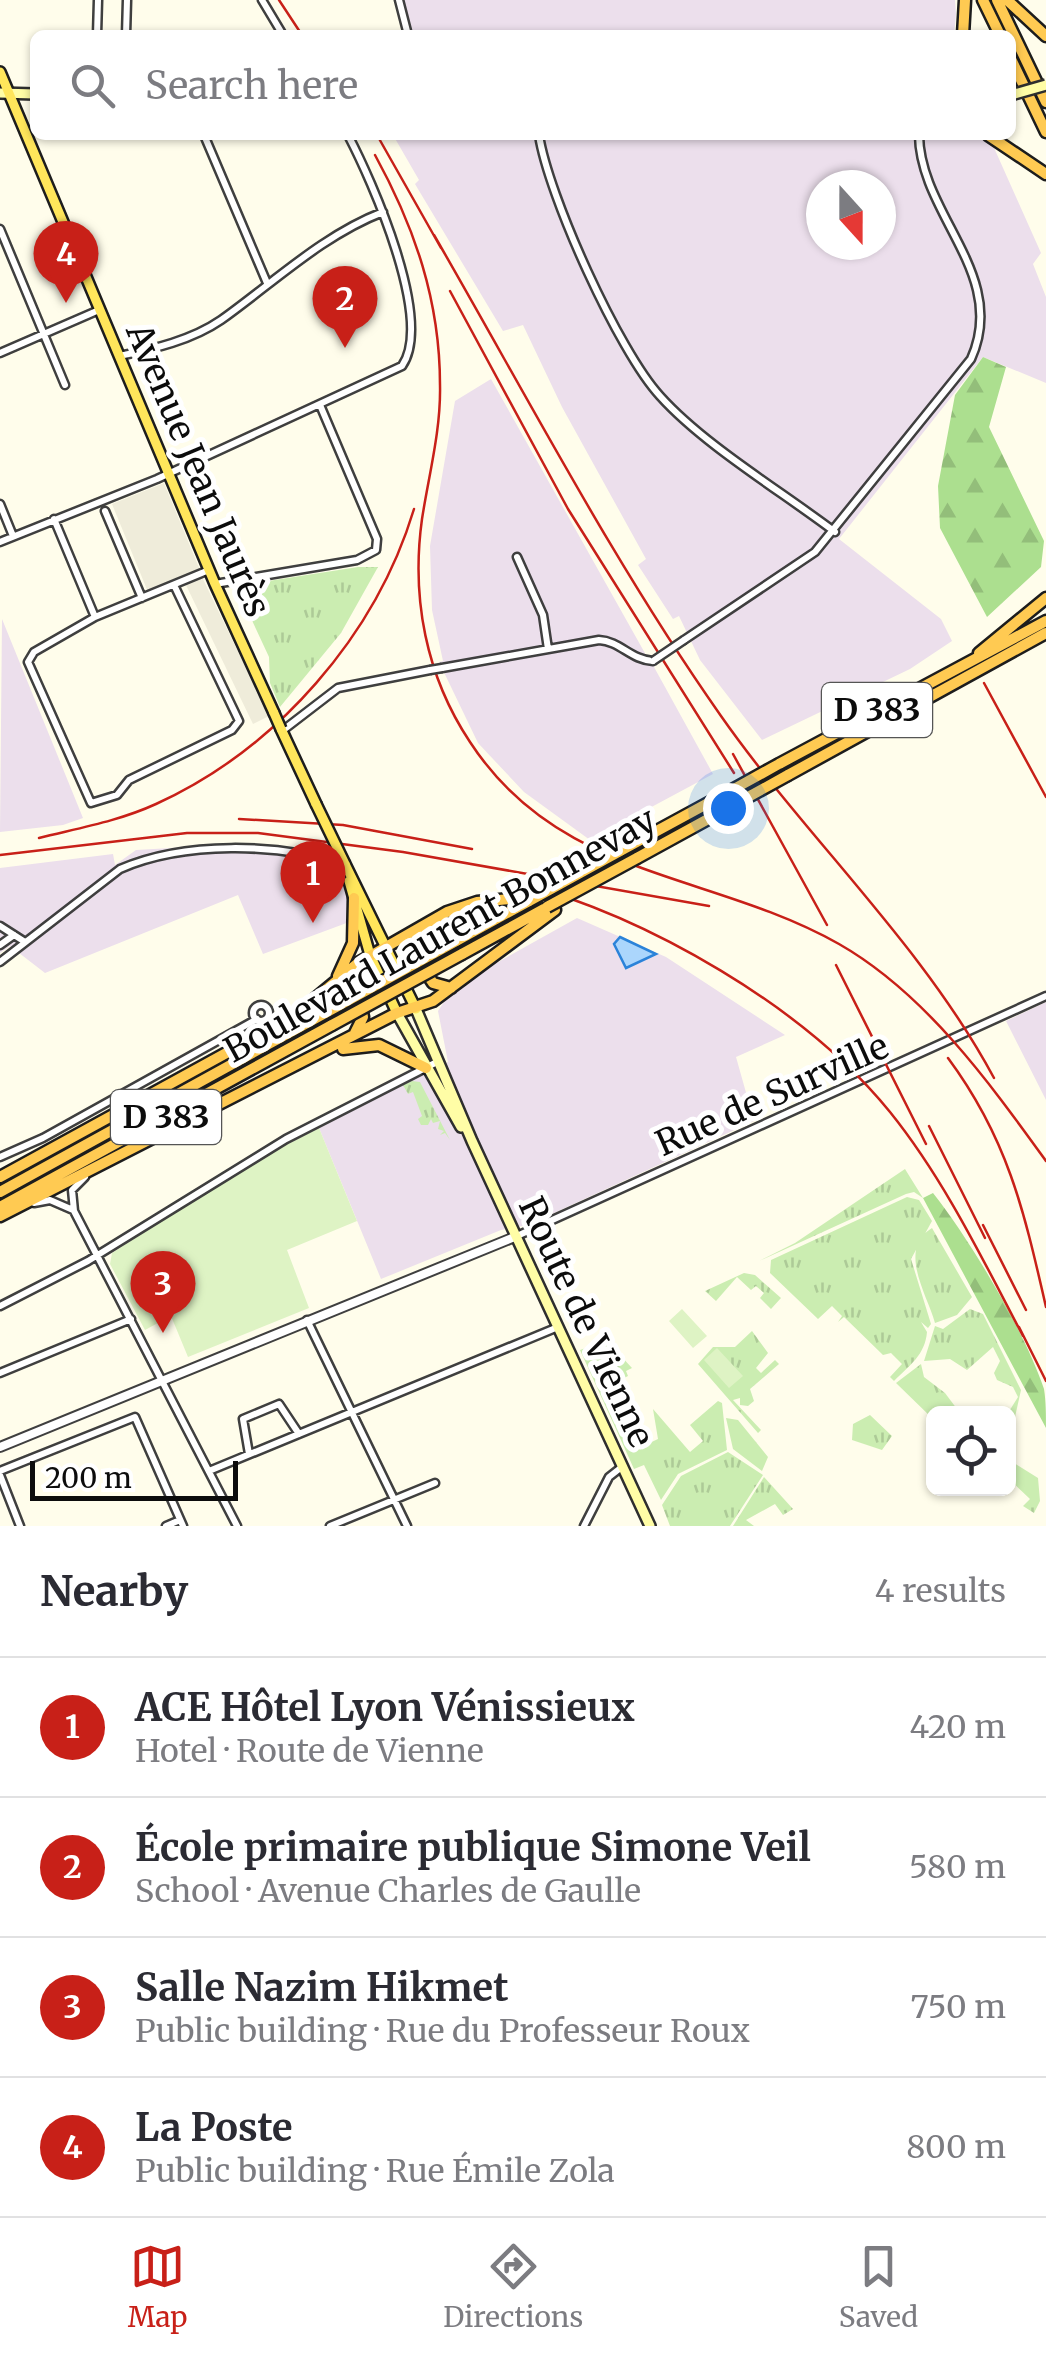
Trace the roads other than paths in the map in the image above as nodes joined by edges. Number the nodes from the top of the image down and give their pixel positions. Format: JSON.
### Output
{"nodes":[{"id":1,"x":98,"y":0,"type":"edge"},
{"id":2,"x":127,"y":0,"type":"edge"},
{"id":3,"x":262,"y":0,"type":"edge"},
{"id":4,"x":399,"y":0,"type":"edge"},
{"id":5,"x":965,"y":0,"type":"edge"},
{"id":6,"x":983,"y":0,"type":"edge"},
{"id":7,"x":997,"y":0,"type":"edge"},
{"id":8,"x":1006,"y":0,"type":"edge"},
{"id":9,"x":97,"y":30,"type":"edge"},
{"id":10,"x":126,"y":30,"type":"edge"},
{"id":11,"x":281,"y":30,"type":"edge"},
{"id":12,"x":407,"y":30,"type":"edge"},
{"id":13,"x":963,"y":30,"type":"edge"},
{"id":14,"x":998,"y":30,"type":"edge"},
{"id":15,"x":1011,"y":30,"type":"edge"},
{"id":16,"x":1046,"y":36,"type":"edge"},
{"id":17,"x":1016,"y":40,"type":"edge"},
{"id":18,"x":1016,"y":69,"type":"edge"},
{"id":19,"x":0,"y":72,"type":"edge"},
{"id":20,"x":1046,"y":85,"type":"edge"},
{"id":21,"x":4,"y":93,"type":"edge"},
{"id":22,"x":30,"y":94,"type":"edge"},
{"id":23,"x":1016,"y":94,"type":"edge"},
{"id":24,"x":1046,"y":102,"type":"edge"},
{"id":25,"x":1046,"y":132,"type":"edge"},
{"id":26,"x":206,"y":140,"type":"edge"},
{"id":27,"x":350,"y":140,"type":"edge"},
{"id":28,"x":540,"y":140,"type":"edge"},
{"id":29,"x":919,"y":140,"type":"edge"},
{"id":30,"x":995,"y":140,"type":"edge"},
{"id":31,"x":1046,"y":174,"type":"edge"},
{"id":32,"x":383,"y":212,"type":"junction"},
{"id":33,"x":0,"y":229,"type":"edge"},
{"id":34,"x":267,"y":283,"type":"junction"},
{"id":35,"x":100,"y":310,"type":"junction"},
{"id":36,"x":44,"y":334,"type":"junction"},
{"id":37,"x":0,"y":353,"type":"edge"},
{"id":38,"x":119,"y":356,"type":"junction"},
{"id":39,"x":65,"y":385,"type":"dead end"},
{"id":40,"x":320,"y":405,"type":"junction"},
{"id":41,"x":168,"y":472,"type":"junction"},
{"id":42,"x":0,"y":504,"type":"edge"},
{"id":43,"x":106,"y":511,"type":"dead end"},
{"id":44,"x":54,"y":519,"type":"junction"},
{"id":45,"x":835,"y":532,"type":"junction"},
{"id":46,"x":13,"y":536,"type":"junction"},
{"id":47,"x":0,"y":542,"type":"edge"},
{"id":48,"x":516,"y":557,"type":"dead end"},
{"id":49,"x":209,"y":570,"type":"junction"},
{"id":50,"x":215,"y":584,"type":"junction"},
{"id":51,"x":174,"y":585,"type":"junction"},
{"id":52,"x":142,"y":598,"type":"junction"},
{"id":53,"x":1046,"y":598,"type":"edge"},
{"id":54,"x":95,"y":617,"type":"junction"},
{"id":55,"x":1046,"y":621,"type":"edge"},
{"id":56,"x":1046,"y":636,"type":"edge"},
{"id":57,"x":548,"y":649,"type":"junction"},
{"id":58,"x":975,"y":657,"type":"junction"},
{"id":59,"x":282,"y":730,"type":"junction"},
{"id":60,"x":345,"y":864,"type":"junction"},
{"id":61,"x":354,"y":898,"type":"junction"},
{"id":62,"x":525,"y":899,"type":"junction"},
{"id":63,"x":552,"y":909,"type":"junction"},
{"id":64,"x":434,"y":920,"type":"junction"},
{"id":65,"x":0,"y":926,"type":"edge"},
{"id":66,"x":14,"y":935,"type":"junction"},
{"id":67,"x":26,"y":942,"type":"junction"},
{"id":68,"x":0,"y":945,"type":"edge"},
{"id":69,"x":386,"y":946,"type":"junction"},
{"id":70,"x":370,"y":955,"type":"junction"},
{"id":71,"x":0,"y":962,"type":"edge"},
{"id":72,"x":451,"y":988,"type":"junction"},
{"id":73,"x":325,"y":993,"type":"junction"},
{"id":74,"x":1046,"y":996,"type":"edge"},
{"id":75,"x":308,"y":1007,"type":"junction"},
{"id":76,"x":416,"y":1008,"type":"junction"},
{"id":77,"x":398,"y":1013,"type":"junction"},
{"id":78,"x":269,"y":1016,"type":"junction"},
{"id":79,"x":256,"y":1019,"type":"junction"},
{"id":80,"x":343,"y":1044,"type":"junction"},
{"id":81,"x":314,"y":1058,"type":"junction"},
{"id":82,"x":432,"y":1065,"type":"junction"},
{"id":83,"x":133,"y":1147,"type":"junction"},
{"id":84,"x":0,"y":1157,"type":"edge"},
{"id":85,"x":0,"y":1177,"type":"edge"},
{"id":86,"x":0,"y":1192,"type":"edge"},
{"id":87,"x":0,"y":1207,"type":"edge"},
{"id":88,"x":74,"y":1210,"type":"junction"},
{"id":89,"x":0,"y":1216,"type":"edge"},
{"id":90,"x":517,"y":1236,"type":"junction"},
{"id":91,"x":98,"y":1255,"type":"junction"},
{"id":92,"x":0,"y":1306,"type":"edge"},
{"id":93,"x":131,"y":1319,"type":"junction"},
{"id":94,"x":307,"y":1319,"type":"junction"},
{"id":95,"x":559,"y":1326,"type":"junction"},
{"id":96,"x":0,"y":1373,"type":"edge"},
{"id":97,"x":162,"y":1379,"type":"junction"},
{"id":98,"x":352,"y":1412,"type":"junction"},
{"id":99,"x":299,"y":1434,"type":"junction"},
{"id":100,"x":0,"y":1447,"type":"edge"},
{"id":101,"x":248,"y":1454,"type":"junction"},
{"id":102,"x":624,"y":1466,"type":"junction"},
{"id":103,"x":209,"y":1472,"type":"junction"},
{"id":104,"x":0,"y":1474,"type":"edge"},
{"id":105,"x":436,"y":1482,"type":"dead end"},
{"id":106,"x":394,"y":1500,"type":"junction"},
{"id":107,"x":182,"y":1523,"type":"edge"},
{"id":108,"x":20,"y":1526,"type":"edge"},
{"id":109,"x":166,"y":1526,"type":"edge"},
{"id":110,"x":237,"y":1526,"type":"edge"},
{"id":111,"x":330,"y":1526,"type":"edge"},
{"id":112,"x":407,"y":1526,"type":"edge"},
{"id":113,"x":584,"y":1526,"type":"edge"},
{"id":114,"x":650,"y":1526,"type":"edge"}],
"edges":[{"from":1,"to":9,"type":"street"},
{"from":2,"to":10,"type":"street"},
{"from":3,"to":11,"type":"street"},
{"from":4,"to":12,"type":"street"},
{"from":5,"to":13,"type":"highway"},
{"from":6,"to":14,"type":"highway"},
{"from":7,"to":15,"type":"highway"},
{"from":8,"to":16,"type":"highway"},
{"from":17,"to":24,"type":"highway"},
{"from":18,"to":25,"type":"highway"},
{"from":19,"to":21,"type":"main road","name":"Avenue Jean Jaurès"},
{"from":20,"to":23,"type":"main road","bridge":true},
{"from":21,"to":22,"type":"main road"},
{"from":21,"to":35,"type":"main road","name":"Avenue Jean Jaurès"},
{"from":26,"to":34,"type":"street"},
{"from":27,"to":32,"type":"street"},
{"from":28,"to":45,"type":"street"},
{"from":29,"to":45,"type":"street"},
{"from":30,"to":31,"type":"highway"},
{"from":32,"to":34,"type":"street"},
{"from":32,"to":40,"type":"street"},
{"from":33,"to":36,"type":"street"},
{"from":34,"to":38,"type":"street"},
{"from":35,"to":36,"type":"street"},
{"from":35,"to":38,"type":"main road","name":"Avenue Jean Jaurès"},
{"from":36,"to":37,"type":"street"},
{"from":36,"to":39,"type":"street"},
{"from":38,"to":41,"type":"main road","name":"Avenue Jean Jaurès"},
{"from":40,"to":41,"type":"street"},
{"from":40,"to":50,"type":"street"},
{"from":41,"to":44,"type":"street"},
{"from":41,"to":49,"type":"main road","name":"Avenue Jean Jaurès"},
{"from":42,"to":46,"type":"street"},
{"from":43,"to":52,"type":"street"},
{"from":44,"to":46,"type":"street"},
{"from":44,"to":54,"type":"street"},
{"from":45,"to":57,"type":"street","bridge":true},
{"from":46,"to":47,"type":"street"},
{"from":48,"to":57,"type":"street"},
{"from":49,"to":50,"type":"main road","name":"Avenue Jean Jaurès"},
{"from":49,"to":51,"type":"street"},
{"from":50,"to":59,"type":"main road","name":"Avenue Jean Jaurès","bridge":true},
{"from":51,"to":52,"type":"street"},
{"from":51,"to":54,"type":"street"},
{"from":52,"to":54,"type":"street"},
{"from":53,"to":58,"type":"highway"},
{"from":55,"to":58,"type":"highway","number":"D 383"},
{"from":56,"to":63,"type":"highway","name":"Boulevard Laurent Bonnevay","number":"D 383","bridge":true},
{"from":57,"to":59,"type":"street","bridge":true},
{"from":58,"to":62,"type":"highway","name":"Boulevard Laurent Bonnevay","number":"D 383","bridge":true},
{"from":59,"to":60,"type":"main road","name":"Avenue Jean Jaurès","bridge":true},
{"from":60,"to":61,"type":"main road","name":"Route de Vienne"},
{"from":60,"to":67,"type":"street"},
{"from":60,"to":69,"type":"main road","name":"Route de Vienne"},
{"from":61,"to":70,"type":"main road","name":"Route de Vienne"},
{"from":61,"to":73,"type":"highway"},
{"from":62,"to":64,"type":"highway"},
{"from":62,"to":86,"type":"highway","name":"Boulevard Laurent Bonnevay","number":"D 383","bridge":true},
{"from":63,"to":72,"type":"highway"},
{"from":63,"to":87,"type":"highway","name":"Boulevard Laurent Bonnevay","number":"D 383","bridge":true},
{"from":64,"to":69,"type":"highway"},
{"from":64,"to":72,"type":"highway"},
{"from":65,"to":66,"type":"street"},
{"from":66,"to":67,"type":"street"},
{"from":66,"to":68,"type":"street"},
{"from":67,"to":71,"type":"street"},
{"from":69,"to":70,"type":"highway"},
{"from":69,"to":76,"type":"main road","name":"Route de Vienne"},
{"from":70,"to":73,"type":"highway"},
{"from":70,"to":77,"type":"main road","name":"Route de Vienne"},
{"from":72,"to":76,"type":"highway"},
{"from":73,"to":75,"type":"highway"},
{"from":73,"to":80,"type":"highway"},
{"from":74,"to":90,"type":"street","name":"Rue de Surville"},
{"from":75,"to":78,"type":"street"},
{"from":75,"to":85,"type":"highway"},
{"from":76,"to":77,"type":"highway"},
{"from":76,"to":82,"type":"main road","name":"Route de Vienne"},
{"from":77,"to":80,"type":"highway"},
{"from":77,"to":82,"type":"main road","name":"Route de Vienne"},
{"from":78,"to":79,"type":"street"},
{"from":78,"to":79,"type":"street"},
{"from":79,"to":84,"type":"street"},
{"from":80,"to":81,"type":"highway"},
{"from":81,"to":82,"type":"highway"},
{"from":81,"to":83,"type":"highway"},
{"from":82,"to":90,"type":"main road","name":"Route de Vienne"},
{"from":82,"to":91,"type":"street"},
{"from":83,"to":88,"type":"street"},
{"from":83,"to":89,"type":"highway"},
{"from":88,"to":89,"type":"street"},
{"from":88,"to":91,"type":"street"},
{"from":90,"to":94,"type":"street"},
{"from":90,"to":95,"type":"main road","name":"Route de Vienne"},
{"from":91,"to":92,"type":"street"},
{"from":91,"to":93,"type":"street"},
{"from":93,"to":96,"type":"street"},
{"from":93,"to":97,"type":"street"},
{"from":94,"to":97,"type":"street"},
{"from":94,"to":98,"type":"street"},
{"from":95,"to":98,"type":"street"},
{"from":95,"to":102,"type":"main road","name":"Route de Vienne"},
{"from":97,"to":100,"type":"street"},
{"from":97,"to":103,"type":"street"},
{"from":98,"to":99,"type":"street"},
{"from":98,"to":106,"type":"street"},
{"from":99,"to":101,"type":"street"},
{"from":99,"to":101,"type":"street"},
{"from":101,"to":103,"type":"street"},
{"from":102,"to":113,"type":"street"},
{"from":102,"to":114,"type":"main road","name":"Route de Vienne"},
{"from":103,"to":110,"type":"street"},
{"from":104,"to":107,"type":"street"},
{"from":104,"to":108,"type":"street"},
{"from":105,"to":106,"type":"street"},
{"from":106,"to":111,"type":"street"},
{"from":106,"to":112,"type":"street"},
{"from":107,"to":109,"type":"street"}]}
